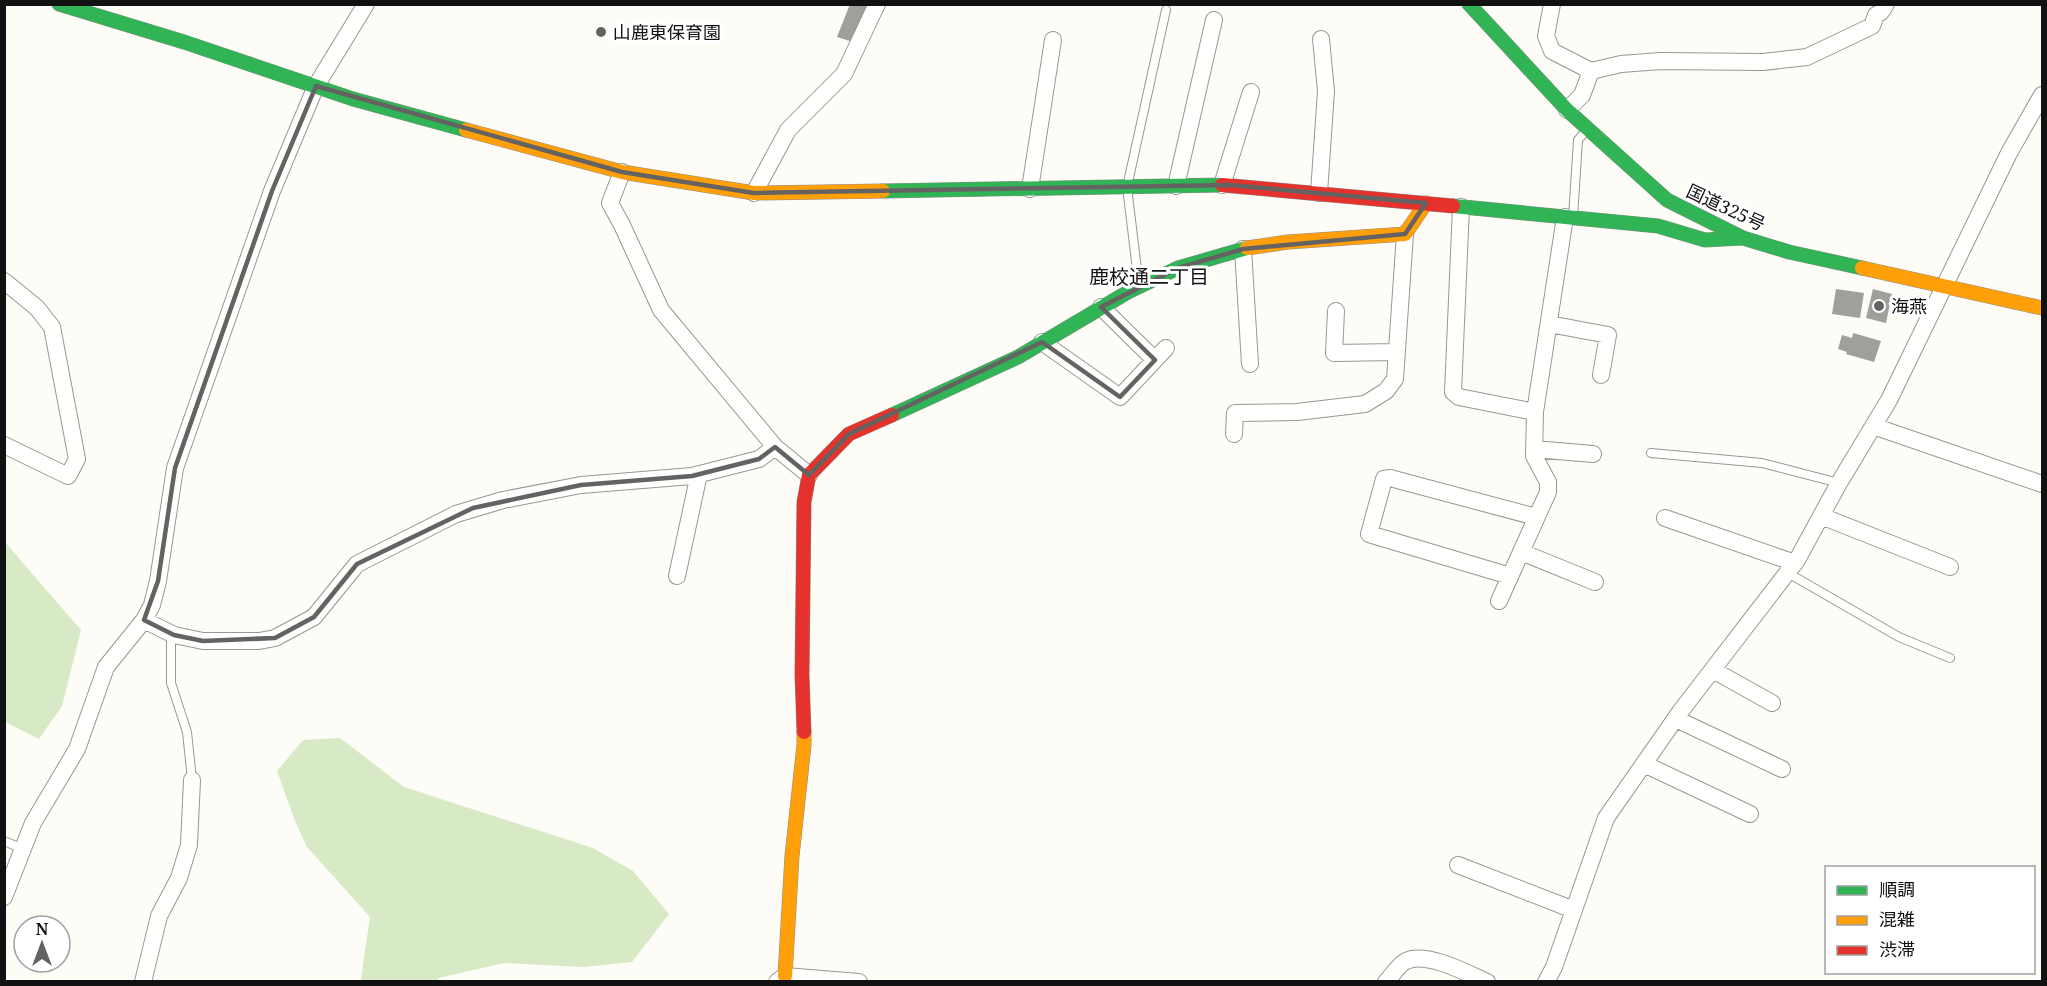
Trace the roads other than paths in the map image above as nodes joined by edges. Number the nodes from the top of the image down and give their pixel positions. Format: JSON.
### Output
{"nodes":[{"id":1,"x":59,"y":4,"type":"edge"},
{"id":2,"x":366,"y":4,"type":"edge"},
{"id":3,"x":877,"y":4,"type":"edge"},
{"id":4,"x":1468,"y":4,"type":"edge"},
{"id":5,"x":1552,"y":4,"type":"edge"},
{"id":6,"x":1879,"y":8,"type":"edge"},
{"id":7,"x":1166,"y":10,"type":"dead end"},
{"id":8,"x":1214,"y":20,"type":"dead end"},
{"id":9,"x":1321,"y":39,"type":"dead end"},
{"id":10,"x":1053,"y":40,"type":"dead end"},
{"id":11,"x":1591,"y":71,"type":"junction"},
{"id":12,"x":316,"y":86,"type":"junction"},
{"id":13,"x":1251,"y":92,"type":"dead end"},
{"id":14,"x":2040,"y":106,"type":"edge"},
{"id":15,"x":1567,"y":110,"type":"junction"},
{"id":16,"x":1588,"y":128,"type":"junction"},
{"id":17,"x":622,"y":172,"type":"junction"},
{"id":18,"x":1222,"y":185,"type":"junction"},
{"id":19,"x":1176,"y":186,"type":"junction"},
{"id":20,"x":1127,"y":187,"type":"junction"},
{"id":21,"x":1030,"y":189,"type":"junction"},
{"id":22,"x":1318,"y":193,"type":"junction"},
{"id":23,"x":754,"y":194,"type":"junction"},
{"id":24,"x":1667,"y":200,"type":"junction"},
{"id":25,"x":1426,"y":203,"type":"junction"},
{"id":26,"x":1461,"y":207,"type":"junction"},
{"id":27,"x":1569,"y":218,"type":"junction"},
{"id":28,"x":1658,"y":226,"type":"junction"},
{"id":29,"x":1405,"y":234,"type":"junction"},
{"id":30,"x":1743,"y":238,"type":"junction"},
{"id":31,"x":1243,"y":249,"type":"junction"},
{"id":32,"x":4,"y":281,"type":"edge"},
{"id":33,"x":1139,"y":286,"type":"junction"},
{"id":34,"x":1943,"y":286,"type":"junction"},
{"id":35,"x":1101,"y":307,"type":"junction"},
{"id":36,"x":2043,"y":308,"type":"edge"},
{"id":37,"x":1336,"y":311,"type":"dead end"},
{"id":38,"x":1549,"y":324,"type":"junction"},
{"id":39,"x":1042,"y":342,"type":"junction"},
{"id":40,"x":1397,"y":352,"type":"junction"},
{"id":41,"x":1250,"y":364,"type":"dead end"},
{"id":42,"x":1601,"y":375,"type":"dead end"},
{"id":43,"x":1535,"y":412,"type":"junction"},
{"id":44,"x":1873,"y":426,"type":"junction"},
{"id":45,"x":1234,"y":434,"type":"dead end"},
{"id":46,"x":4,"y":445,"type":"edge"},
{"id":47,"x":776,"y":447,"type":"junction"},
{"id":48,"x":1534,"y":449,"type":"junction"},
{"id":49,"x":1651,"y":453,"type":"dead end"},
{"id":50,"x":1593,"y":454,"type":"dead end"},
{"id":51,"x":699,"y":474,"type":"junction"},
{"id":52,"x":809,"y":475,"type":"junction"},
{"id":53,"x":1839,"y":483,"type":"junction"},
{"id":54,"x":2043,"y":484,"type":"edge"},
{"id":55,"x":1821,"y":516,"type":"junction"},
{"id":56,"x":1536,"y":517,"type":"junction"},
{"id":57,"x":1665,"y":518,"type":"dead end"},
{"id":58,"x":1521,"y":552,"type":"junction"},
{"id":59,"x":1950,"y":567,"type":"dead end"},
{"id":60,"x":1792,"y":568,"type":"junction"},
{"id":61,"x":677,"y":576,"type":"dead end"},
{"id":62,"x":1510,"y":576,"type":"junction"},
{"id":63,"x":1595,"y":582,"type":"dead end"},
{"id":64,"x":1499,"y":601,"type":"dead end"},
{"id":65,"x":144,"y":620,"type":"junction"},
{"id":66,"x":171,"y":634,"type":"junction"},
{"id":67,"x":1950,"y":658,"type":"dead end"},
{"id":68,"x":1713,"y":670,"type":"junction"},
{"id":69,"x":1772,"y":703,"type":"dead end"},
{"id":70,"x":1676,"y":719,"type":"junction"},
{"id":71,"x":1644,"y":764,"type":"junction"},
{"id":72,"x":1782,"y":769,"type":"dead end"},
{"id":73,"x":192,"y":780,"type":"joint"},
{"id":74,"x":1750,"y":814,"type":"dead end"},
{"id":75,"x":4,"y":841,"type":"edge"},
{"id":76,"x":24,"y":849,"type":"junction"},
{"id":77,"x":1458,"y":865,"type":"dead end"},
{"id":78,"x":4,"y":897,"type":"edge"},
{"id":79,"x":1574,"y":910,"type":"junction"},
{"id":80,"x":781,"y":979,"type":"edge"},
{"id":81,"x":143,"y":981,"type":"edge"},
{"id":82,"x":859,"y":981,"type":"edge"},
{"id":83,"x":1386,"y":981,"type":"edge"},
{"id":84,"x":1487,"y":981,"type":"edge"},
{"id":85,"x":1546,"y":981,"type":"edge"}],
"edges":[{"from":1,"to":12,"type":"main road"},
{"from":2,"to":12,"type":"street"},
{"from":3,"to":23,"type":"street"},
{"from":4,"to":15,"type":"main road","name":"国道325号"},
{"from":5,"to":11,"type":"street"},
{"from":6,"to":11,"type":"street"},
{"from":7,"to":20,"type":"lane"},
{"from":8,"to":19,"type":"street"},
{"from":9,"to":22,"type":"street"},
{"from":10,"to":21,"type":"street"},
{"from":11,"to":15,"type":"street"},
{"from":12,"to":17,"type":"main road"},
{"from":12,"to":65,"type":"street"},
{"from":13,"to":18,"type":"street"},
{"from":14,"to":34,"type":"street"},
{"from":15,"to":16,"type":"main road","name":"国道325号"},
{"from":16,"to":24,"type":"main road","name":"国道325号"},
{"from":16,"to":27,"type":"lane"},
{"from":17,"to":23,"type":"main road"},
{"from":17,"to":47,"type":"street"},
{"from":18,"to":19,"type":"main road"},
{"from":18,"to":22,"type":"main road"},
{"from":19,"to":20,"type":"main road"},
{"from":20,"to":21,"type":"main road"},
{"from":20,"to":33,"type":"lane"},
{"from":21,"to":23,"type":"main road"},
{"from":22,"to":25,"type":"main road"},
{"from":24,"to":28,"type":"street"},
{"from":24,"to":30,"type":"main road","name":"国道325号"},
{"from":25,"to":26,"type":"main road"},
{"from":25,"to":29,"type":"main road"},
{"from":26,"to":27,"type":"main road"},
{"from":26,"to":43,"type":"street"},
{"from":27,"to":28,"type":"main road"},
{"from":27,"to":38,"type":"street"},
{"from":28,"to":30,"type":"main road"},
{"from":29,"to":31,"type":"main road"},
{"from":29,"to":40,"type":"street"},
{"from":30,"to":34,"type":"main road","name":"国道325号"},
{"from":31,"to":33,"type":"main road"},
{"from":31,"to":41,"type":"street"},
{"from":32,"to":46,"type":"street"},
{"from":33,"to":35,"type":"main road"},
{"from":34,"to":36,"type":"main road","name":"国道325号"},
{"from":34,"to":44,"type":"street"},
{"from":35,"to":39,"type":"main road"},
{"from":35,"to":39,"type":"street"},
{"from":37,"to":40,"type":"street"},
{"from":38,"to":42,"type":"street"},
{"from":38,"to":43,"type":"street"},
{"from":39,"to":52,"type":"main road"},
{"from":40,"to":45,"type":"street"},
{"from":43,"to":48,"type":"street"},
{"from":44,"to":53,"type":"street"},
{"from":44,"to":54,"type":"street"},
{"from":47,"to":51,"type":"street"},
{"from":47,"to":52,"type":"street"},
{"from":48,"to":50,"type":"street"},
{"from":48,"to":56,"type":"street"},
{"from":49,"to":53,"type":"lane"},
{"from":51,"to":61,"type":"street"},
{"from":51,"to":66,"type":"street"},
{"from":52,"to":80,"type":"main road"},
{"from":53,"to":55,"type":"street"},
{"from":55,"to":59,"type":"street"},
{"from":55,"to":60,"type":"street"},
{"from":56,"to":58,"type":"street"},
{"from":56,"to":62,"type":"street"},
{"from":57,"to":60,"type":"street"},
{"from":58,"to":62,"type":"street"},
{"from":58,"to":63,"type":"street"},
{"from":60,"to":67,"type":"lane"},
{"from":60,"to":68,"type":"street"},
{"from":62,"to":64,"type":"street"},
{"from":65,"to":66,"type":"street"},
{"from":65,"to":76,"type":"street"},
{"from":66,"to":73,"type":"lane"},
{"from":68,"to":69,"type":"street"},
{"from":68,"to":70,"type":"street"},
{"from":70,"to":71,"type":"street"},
{"from":70,"to":72,"type":"street"},
{"from":71,"to":74,"type":"street"},
{"from":71,"to":79,"type":"street"},
{"from":73,"to":81,"type":"street"},
{"from":75,"to":76,"type":"lane"},
{"from":76,"to":78,"type":"street"},
{"from":77,"to":79,"type":"street"},
{"from":79,"to":85,"type":"street"},
{"from":80,"to":82,"type":"street"},
{"from":83,"to":84,"type":"street"}]}
